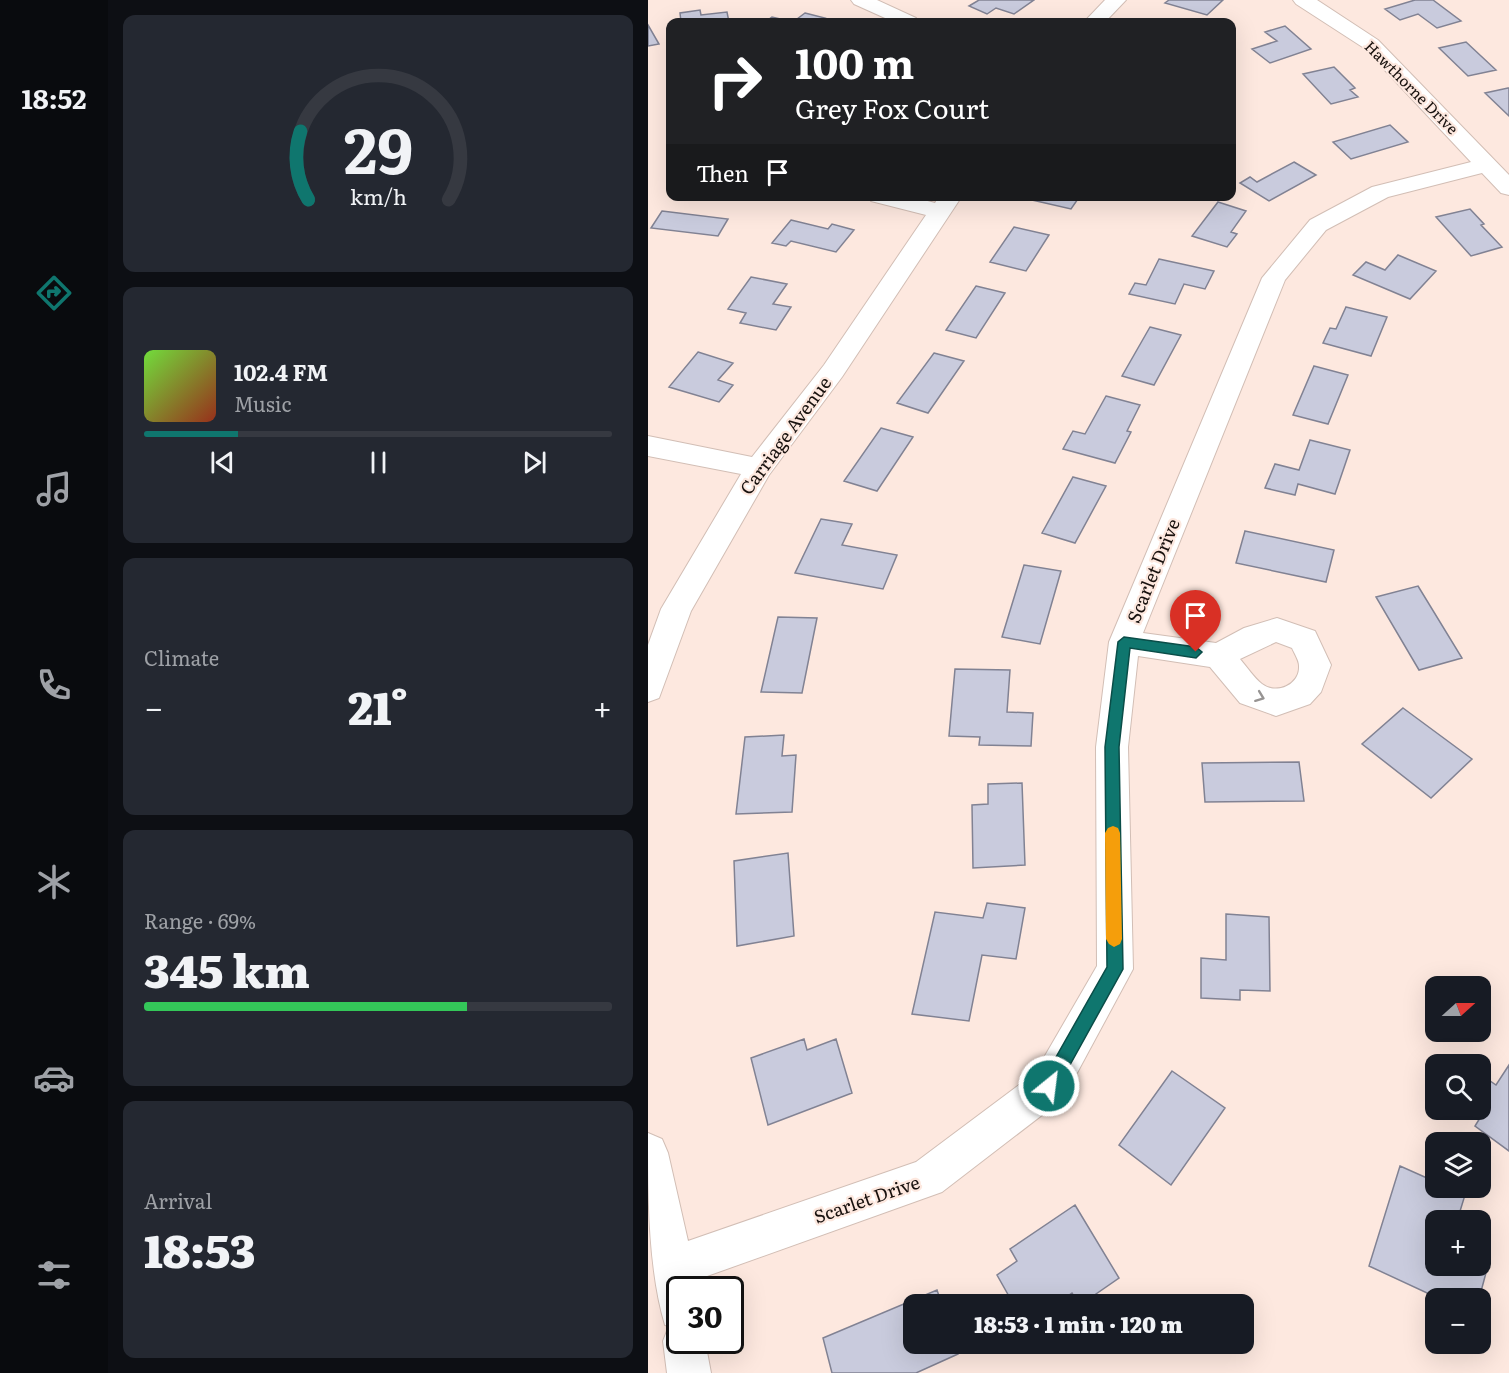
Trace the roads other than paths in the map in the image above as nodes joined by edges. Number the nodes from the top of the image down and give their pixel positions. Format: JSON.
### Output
{"nodes":[{"id":1,"x":861,"y":0,"type":"edge"},
{"id":2,"x":1116,"y":0,"type":"edge"},
{"id":3,"x":1303,"y":0,"type":"edge"},
{"id":4,"x":900,"y":18,"type":"edge"},
{"id":5,"x":1098,"y":18,"type":"edge"},
{"id":6,"x":1486,"y":165,"type":"junction"},
{"id":7,"x":1509,"y":188,"type":"edge"},
{"id":8,"x":920,"y":201,"type":"edge"},
{"id":9,"x":945,"y":204,"type":"edge"},
{"id":10,"x":648,"y":446,"type":"edge"},
{"id":11,"x":759,"y":468,"type":"junction"},
{"id":12,"x":1124,"y":642,"type":"junction"},
{"id":13,"x":1219,"y":656,"type":"dead end"},
{"id":14,"x":648,"y":689,"type":"edge"},
{"id":15,"x":648,"y":1153,"type":"edge"},
{"id":16,"x":673,"y":1267,"type":"junction"},
{"id":17,"x":674,"y":1276,"type":"edge"},
{"id":18,"x":686,"y":1354,"type":"edge"},
{"id":19,"x":689,"y":1373,"type":"edge"}],
"edges":[{"from":1,"to":4,"type":"street"},
{"from":2,"to":5,"type":"street"},
{"from":3,"to":6,"type":"street","name":"Hawthorne Drive"},
{"from":6,"to":7,"type":"street","name":"Hawthorne Drive"},
{"from":6,"to":12,"type":"street","name":"Scarlet Drive"},
{"from":8,"to":9,"type":"street"},
{"from":9,"to":11,"type":"street","name":"Carriage Avenue"},
{"from":10,"to":11,"type":"street"},
{"from":11,"to":14,"type":"street","name":"Carriage Avenue"},
{"from":12,"to":13,"type":"street"},
{"from":12,"to":16,"type":"street","name":"Scarlet Drive"},
{"from":15,"to":16,"type":"street"},
{"from":16,"to":17,"type":"street"},
{"from":18,"to":19,"type":"street"}]}
